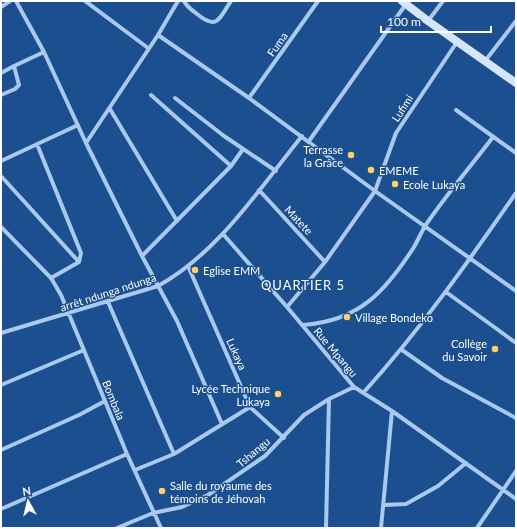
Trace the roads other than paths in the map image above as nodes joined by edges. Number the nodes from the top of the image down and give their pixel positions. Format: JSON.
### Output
{"nodes":[{"id":1,"x":10,"y":1,"type":"edge"},
{"id":2,"x":16,"y":1,"type":"edge"},
{"id":3,"x":85,"y":1,"type":"edge"},
{"id":4,"x":178,"y":1,"type":"edge"},
{"id":5,"x":184,"y":1,"type":"edge"},
{"id":6,"x":231,"y":1,"type":"edge"},
{"id":7,"x":318,"y":1,"type":"edge"},
{"id":8,"x":443,"y":1,"type":"edge"},
{"id":9,"x":404,"y":2,"type":"edge"},
{"id":10,"x":1,"y":7,"type":"edge"},
{"id":11,"x":428,"y":21,"type":"junction"},
{"id":12,"x":516,"y":21,"type":"edge"},
{"id":13,"x":158,"y":35,"type":"junction"},
{"id":14,"x":457,"y":42,"type":"junction"},
{"id":15,"x":148,"y":48,"type":"junction"},
{"id":16,"x":44,"y":52,"type":"junction"},
{"id":17,"x":485,"y":61,"type":"junction"},
{"id":18,"x":14,"y":66,"type":"junction"},
{"id":19,"x":1,"y":73,"type":"edge"},
{"id":20,"x":516,"y":83,"type":"edge"},
{"id":21,"x":1,"y":94,"type":"edge"},
{"id":22,"x":151,"y":95,"type":"dead end"},
{"id":23,"x":175,"y":98,"type":"dead end"},
{"id":24,"x":250,"y":98,"type":"junction"},
{"id":25,"x":110,"y":109,"type":"junction"},
{"id":26,"x":456,"y":110,"type":"dead end"},
{"id":27,"x":78,"y":125,"type":"junction"},
{"id":28,"x":302,"y":136,"type":"junction"},
{"id":29,"x":493,"y":137,"type":"junction"},
{"id":30,"x":309,"y":141,"type":"junction"},
{"id":31,"x":86,"y":143,"type":"junction"},
{"id":32,"x":37,"y":144,"type":"junction"},
{"id":33,"x":244,"y":149,"type":"junction"},
{"id":34,"x":516,"y":153,"type":"edge"},
{"id":35,"x":1,"y":161,"type":"edge"},
{"id":36,"x":231,"y":166,"type":"junction"},
{"id":37,"x":276,"y":171,"type":"junction"},
{"id":38,"x":1,"y":176,"type":"edge"},
{"id":39,"x":259,"y":190,"type":"junction"},
{"id":40,"x":375,"y":190,"type":"junction"},
{"id":41,"x":516,"y":193,"type":"edge"},
{"id":42,"x":177,"y":221,"type":"junction"},
{"id":43,"x":425,"y":226,"type":"junction"},
{"id":44,"x":1,"y":227,"type":"edge"},
{"id":45,"x":223,"y":234,"type":"junction"},
{"id":46,"x":142,"y":256,"type":"junction"},
{"id":47,"x":471,"y":258,"type":"junction"},
{"id":48,"x":78,"y":262,"type":"junction"},
{"id":49,"x":325,"y":262,"type":"junction"},
{"id":50,"x":188,"y":266,"type":"junction"},
{"id":51,"x":51,"y":278,"type":"junction"},
{"id":52,"x":158,"y":286,"type":"junction"},
{"id":53,"x":516,"y":291,"type":"edge"},
{"id":54,"x":446,"y":292,"type":"junction"},
{"id":55,"x":108,"y":302,"type":"junction"},
{"id":56,"x":287,"y":307,"type":"junction"},
{"id":57,"x":71,"y":313,"type":"junction"},
{"id":58,"x":302,"y":325,"type":"junction"},
{"id":59,"x":1,"y":332,"type":"edge"},
{"id":60,"x":516,"y":343,"type":"edge"},
{"id":61,"x":84,"y":350,"type":"junction"},
{"id":62,"x":402,"y":350,"type":"junction"},
{"id":63,"x":1,"y":385,"type":"edge"},
{"id":64,"x":354,"y":387,"type":"junction"},
{"id":65,"x":364,"y":392,"type":"junction"},
{"id":66,"x":328,"y":399,"type":"junction"},
{"id":67,"x":105,"y":401,"type":"junction"},
{"id":68,"x":250,"y":407,"type":"junction"},
{"id":69,"x":392,"y":410,"type":"junction"},
{"id":70,"x":516,"y":418,"type":"edge"},
{"id":71,"x":222,"y":424,"type":"junction"},
{"id":72,"x":284,"y":438,"type":"junction"},
{"id":73,"x":1,"y":450,"type":"edge"},
{"id":74,"x":127,"y":454,"type":"junction"},
{"id":75,"x":174,"y":454,"type":"junction"},
{"id":76,"x":466,"y":463,"type":"junction"},
{"id":77,"x":135,"y":470,"type":"junction"},
{"id":78,"x":516,"y":471,"type":"edge"},
{"id":79,"x":504,"y":490,"type":"junction"},
{"id":80,"x":516,"y":499,"type":"edge"},
{"id":81,"x":384,"y":505,"type":"junction"},
{"id":82,"x":1,"y":509,"type":"edge"},
{"id":83,"x":154,"y":513,"type":"junction"},
{"id":84,"x":117,"y":528,"type":"edge"},
{"id":85,"x":161,"y":528,"type":"edge"},
{"id":86,"x":326,"y":528,"type":"edge"},
{"id":87,"x":381,"y":528,"type":"edge"},
{"id":88,"x":477,"y":528,"type":"edge"}],
"edges":[{"from":1,"to":10,"type":"street"},
{"from":2,"to":16,"type":"street"},
{"from":3,"to":15,"type":"street"},
{"from":4,"to":13,"type":"street"},
{"from":5,"to":6,"type":"street"},
{"from":7,"to":24,"type":"street","name":"Fuma"},
{"from":8,"to":11,"type":"street"},
{"from":9,"to":11,"type":"street"},
{"from":9,"to":30,"type":"street"},
{"from":11,"to":14,"type":"street"},
{"from":12,"to":17,"type":"street"},
{"from":13,"to":15,"type":"street"},
{"from":13,"to":24,"type":"street"},
{"from":14,"to":17,"type":"street"},
{"from":14,"to":40,"type":"street","name":"Lufimi"},
{"from":15,"to":25,"type":"street"},
{"from":16,"to":18,"type":"street"},
{"from":16,"to":27,"type":"street"},
{"from":17,"to":20,"type":"street"},
{"from":18,"to":19,"type":"street"},
{"from":18,"to":21,"type":"street"},
{"from":22,"to":36,"type":"street"},
{"from":23,"to":33,"type":"street"},
{"from":24,"to":28,"type":"street"},
{"from":25,"to":31,"type":"street"},
{"from":25,"to":42,"type":"street"},
{"from":26,"to":29,"type":"street"},
{"from":27,"to":31,"type":"street"},
{"from":27,"to":32,"type":"street"},
{"from":28,"to":30,"type":"street"},
{"from":28,"to":37,"type":"street","name":"arrêt ndunga ndunga"},
{"from":29,"to":34,"type":"street"},
{"from":29,"to":43,"type":"street"},
{"from":30,"to":40,"type":"street"},
{"from":31,"to":46,"type":"street"},
{"from":32,"to":35,"type":"street"},
{"from":32,"to":48,"type":"street"},
{"from":33,"to":36,"type":"street"},
{"from":33,"to":37,"type":"street"},
{"from":36,"to":42,"type":"street"},
{"from":37,"to":39,"type":"street","name":"arrêt ndunga ndunga"},
{"from":38,"to":48,"type":"street"},
{"from":39,"to":45,"type":"street","name":"arrêt ndunga ndunga"},
{"from":39,"to":49,"type":"street","name":"Matete"},
{"from":40,"to":43,"type":"street"},
{"from":40,"to":49,"type":"street","name":"Lufimi"},
{"from":41,"to":47,"type":"street"},
{"from":42,"to":46,"type":"street"},
{"from":43,"to":47,"type":"street"},
{"from":43,"to":58,"type":"street"},
{"from":44,"to":51,"type":"street","name":"Bombala"},
{"from":45,"to":50,"type":"street","name":"arrêt ndunga ndunga"},
{"from":45,"to":56,"type":"street","name":"Rue Mpangu"},
{"from":46,"to":52,"type":"street"},
{"from":47,"to":53,"type":"street"},
{"from":47,"to":54,"type":"street"},
{"from":48,"to":51,"type":"street"},
{"from":49,"to":56,"type":"street","name":"Lufimi"},
{"from":50,"to":52,"type":"street","name":"arrêt ndunga ndunga"},
{"from":50,"to":68,"type":"street","name":"Lukaya"},
{"from":51,"to":57,"type":"street","name":"Bombala"},
{"from":52,"to":55,"type":"street","name":"arrêt ndunga ndunga"},
{"from":52,"to":71,"type":"street"},
{"from":54,"to":60,"type":"street"},
{"from":54,"to":62,"type":"street"},
{"from":55,"to":57,"type":"street","name":"arrêt ndunga ndunga"},
{"from":55,"to":75,"type":"street"},
{"from":56,"to":58,"type":"street","name":"Rue Mpangu"},
{"from":57,"to":59,"type":"street","name":"arrêt ndunga ndunga"},
{"from":57,"to":61,"type":"street","name":"Bombala"},
{"from":58,"to":64,"type":"street","name":"Rue Mpangu"},
{"from":61,"to":63,"type":"street"},
{"from":61,"to":67,"type":"street","name":"Bombala"},
{"from":62,"to":65,"type":"street"},
{"from":62,"to":70,"type":"street"},
{"from":64,"to":65,"type":"street","name":"Rue Mpangu"},
{"from":64,"to":66,"type":"street","name":"Tshangu"},
{"from":65,"to":69,"type":"street","name":"Rue Mpangu"},
{"from":66,"to":72,"type":"street","name":"Tshangu"},
{"from":66,"to":86,"type":"street"},
{"from":67,"to":73,"type":"street"},
{"from":67,"to":74,"type":"street","name":"Bombala"},
{"from":68,"to":71,"type":"street"},
{"from":68,"to":72,"type":"street","name":"Lukaya"},
{"from":69,"to":76,"type":"street","name":"Rue Mpangu"},
{"from":69,"to":81,"type":"street"},
{"from":71,"to":75,"type":"street"},
{"from":72,"to":83,"type":"street","name":"Tshangu"},
{"from":74,"to":77,"type":"street","name":"Bombala"},
{"from":74,"to":82,"type":"street"},
{"from":75,"to":77,"type":"street"},
{"from":76,"to":79,"type":"street","name":"Rue Mpangu"},
{"from":76,"to":81,"type":"street"},
{"from":77,"to":83,"type":"street","name":"Bombala"},
{"from":78,"to":79,"type":"street"},
{"from":79,"to":80,"type":"street","name":"Rue Mpangu"},
{"from":79,"to":88,"type":"street"},
{"from":81,"to":87,"type":"street"},
{"from":83,"to":84,"type":"street","name":"Tshangu"},
{"from":83,"to":85,"type":"street","name":"Bombala"}]}
